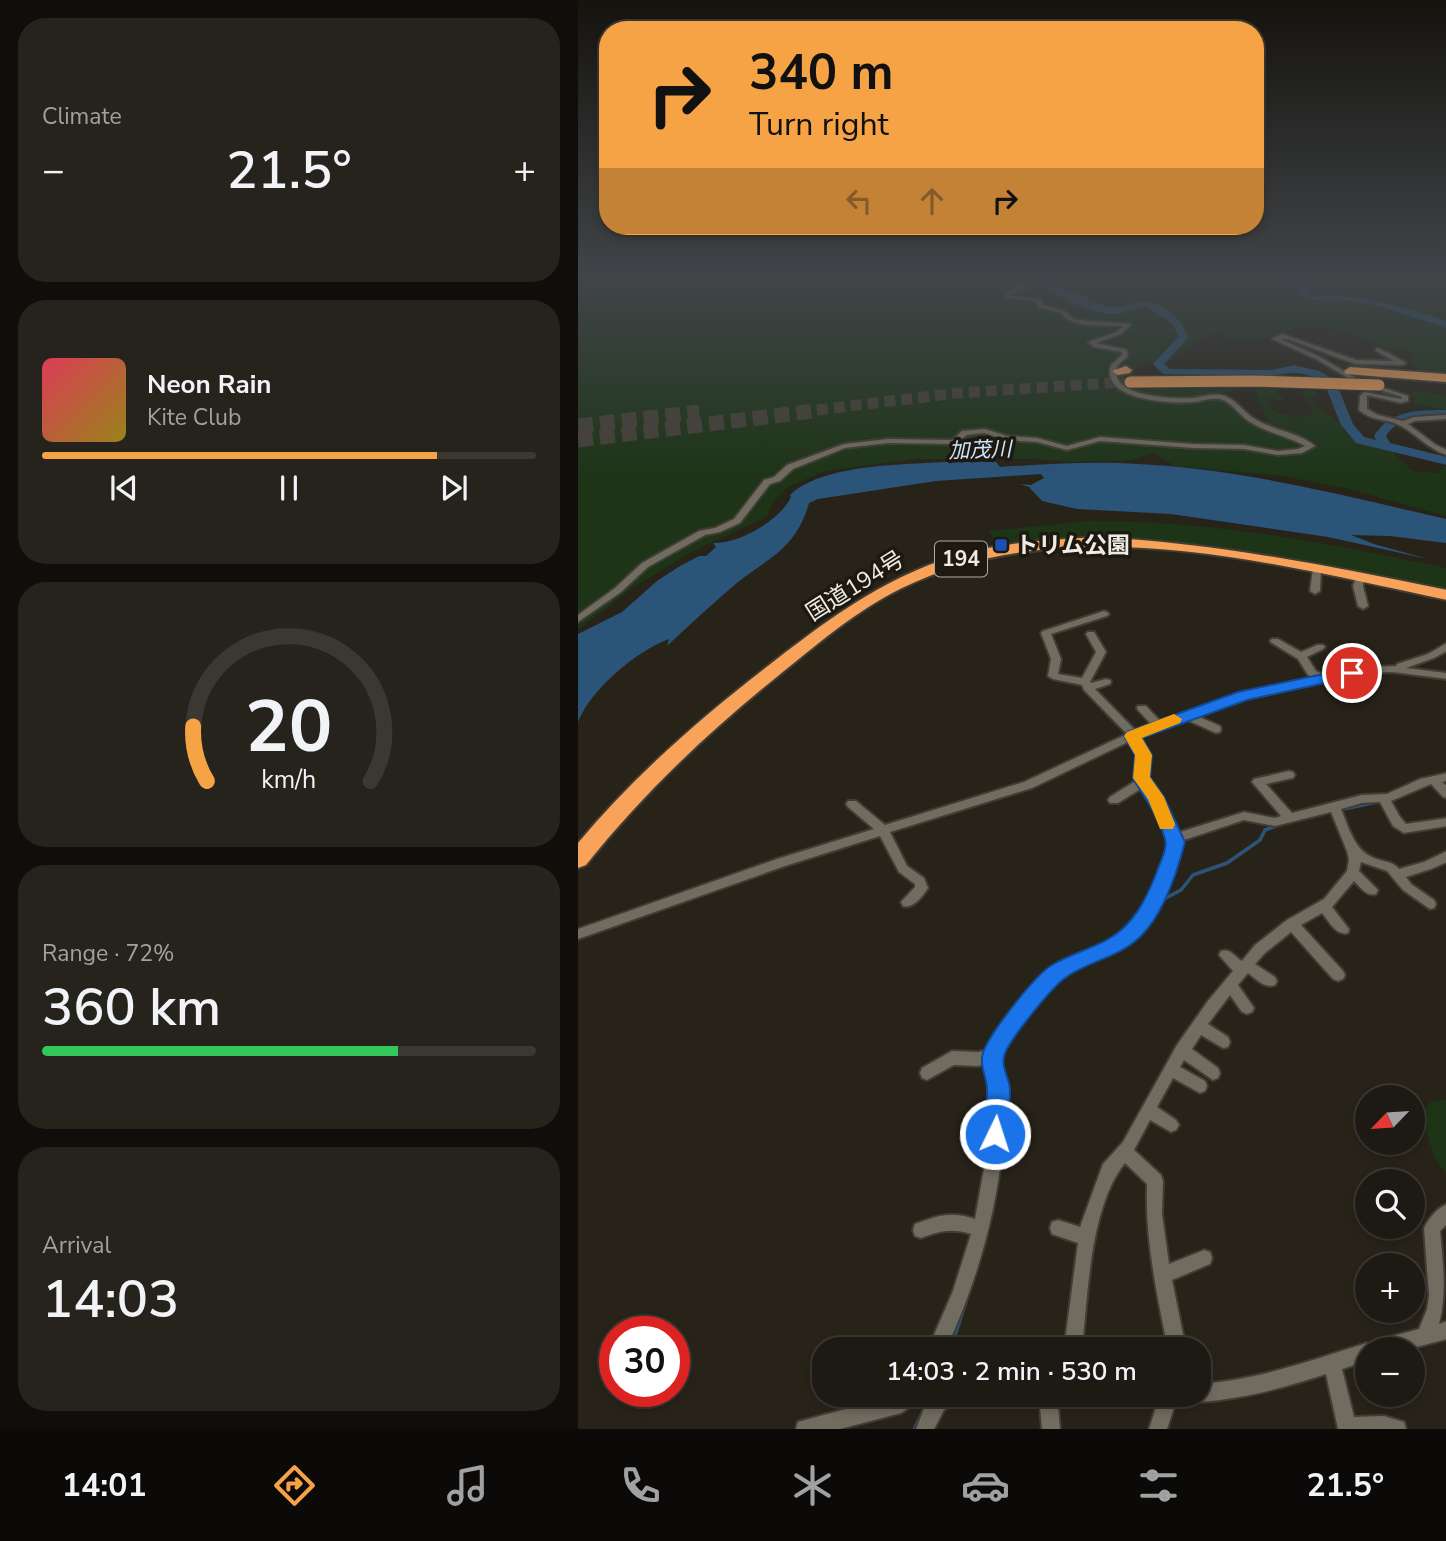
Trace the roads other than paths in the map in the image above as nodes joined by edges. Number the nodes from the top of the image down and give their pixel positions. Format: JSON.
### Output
{"nodes":[{"id":1,"x":1093,"y":344,"type":"edge"},
{"id":2,"x":1286,"y":344,"type":"edge"},
{"id":3,"x":1306,"y":344,"type":"edge"},
{"id":4,"x":1378,"y":351,"type":"dead end"},
{"id":5,"x":1440,"y":377,"type":"edge"},
{"id":6,"x":1447,"y":390,"type":"edge"},
{"id":7,"x":1447,"y":417,"type":"edge"},
{"id":8,"x":1398,"y":422,"type":"junction"},
{"id":9,"x":1447,"y":453,"type":"edge"},
{"id":10,"x":1317,"y":569,"type":"junction"},
{"id":11,"x":1360,"y":578,"type":"junction"},
{"id":12,"x":1315,"y":591,"type":"dead end"},
{"id":13,"x":1447,"y":595,"type":"edge"},
{"id":14,"x":1363,"y":606,"type":"dead end"},
{"id":15,"x":1104,"y":614,"type":"dead end"},
{"id":16,"x":578,"y":619,"type":"edge"},
{"id":17,"x":1091,"y":634,"type":"dead end"},
{"id":18,"x":1275,"y":641,"type":"dead end"},
{"id":19,"x":1447,"y":646,"type":"edge"},
{"id":20,"x":1321,"y":647,"type":"dead end"},
{"id":21,"x":1300,"y":656,"type":"junction"},
{"id":22,"x":1399,"y":670,"type":"junction"},
{"id":23,"x":1447,"y":676,"type":"edge"},
{"id":24,"x":1324,"y":678,"type":"junction"},
{"id":25,"x":1106,"y":682,"type":"dead end"},
{"id":26,"x":1086,"y":685,"type":"junction"},
{"id":27,"x":1142,"y":708,"type":"dead end"},
{"id":28,"x":1186,"y":715,"type":"junction"},
{"id":29,"x":1157,"y":726,"type":"junction"},
{"id":30,"x":1216,"y":729,"type":"dead end"},
{"id":31,"x":1133,"y":736,"type":"junction"},
{"id":32,"x":1289,"y":775,"type":"dead end"},
{"id":33,"x":1447,"y":777,"type":"edge"},
{"id":34,"x":1433,"y":779,"type":"junction"},
{"id":35,"x":1144,"y":781,"type":"junction"},
{"id":36,"x":1447,"y":794,"type":"edge"},
{"id":37,"x":1383,"y":798,"type":"junction"},
{"id":38,"x":1114,"y":800,"type":"dead end"},
{"id":39,"x":852,"y":804,"type":"dead end"},
{"id":40,"x":1335,"y":808,"type":"junction"},
{"id":41,"x":1289,"y":818,"type":"junction"},
{"id":42,"x":1444,"y":827,"type":"edge"},
{"id":43,"x":883,"y":830,"type":"junction"},
{"id":44,"x":1174,"y":839,"type":"junction"},
{"id":45,"x":1353,"y":851,"type":"junction"},
{"id":46,"x":1447,"y":856,"type":"edge"},
{"id":47,"x":578,"y":859,"type":"edge"},
{"id":48,"x":1353,"y":873,"type":"junction"},
{"id":49,"x":1398,"y":874,"type":"junction"},
{"id":50,"x":1372,"y":890,"type":"dead end"},
{"id":51,"x":907,"y":902,"type":"dead end"},
{"id":52,"x":1430,"y":904,"type":"dead end"},
{"id":53,"x":1323,"y":905,"type":"junction"},
{"id":54,"x":1291,"y":924,"type":"junction"},
{"id":55,"x":1343,"y":929,"type":"dead end"},
{"id":56,"x":578,"y":934,"type":"edge"},
{"id":57,"x":1226,"y":955,"type":"dead end"},
{"id":58,"x":1244,"y":968,"type":"junction"},
{"id":59,"x":1338,"y":975,"type":"dead end"},
{"id":60,"x":1270,"y":981,"type":"dead end"},
{"id":61,"x":1230,"y":985,"type":"junction"},
{"id":62,"x":1247,"y":1008,"type":"dead end"},
{"id":63,"x":1199,"y":1026,"type":"junction"},
{"id":64,"x":1223,"y":1042,"type":"dead end"},
{"id":65,"x":1182,"y":1050,"type":"junction"},
{"id":66,"x":993,"y":1055,"type":"junction"},
{"id":67,"x":1170,"y":1069,"type":"junction"},
{"id":68,"x":927,"y":1073,"type":"dead end"},
{"id":69,"x":1213,"y":1073,"type":"dead end"},
{"id":70,"x":1200,"y":1086,"type":"dead end"},
{"id":71,"x":1148,"y":1110,"type":"junction"},
{"id":72,"x":1171,"y":1125,"type":"dead end"},
{"id":73,"x":1124,"y":1151,"type":"junction"},
{"id":74,"x":1447,"y":1212,"type":"edge"},
{"id":75,"x":1058,"y":1228,"type":"dead end"},
{"id":76,"x":980,"y":1229,"type":"junction"},
{"id":77,"x":921,"y":1230,"type":"dead end"},
{"id":78,"x":1086,"y":1237,"type":"junction"},
{"id":79,"x":1204,"y":1258,"type":"dead end"},
{"id":80,"x":1162,"y":1275,"type":"junction"},
{"id":81,"x":1447,"y":1330,"type":"edge"},
{"id":82,"x":1425,"y":1336,"type":"junction"},
{"id":83,"x":943,"y":1337,"type":"edge"},
{"id":84,"x":1074,"y":1337,"type":"edge"},
{"id":85,"x":1175,"y":1337,"type":"edge"},
{"id":86,"x":1421,"y":1337,"type":"edge"},
{"id":87,"x":1355,"y":1356,"type":"edge"},
{"id":88,"x":1332,"y":1363,"type":"junction"},
{"id":89,"x":1211,"y":1393,"type":"edge"},
{"id":90,"x":889,"y":1407,"type":"edge"},
{"id":91,"x":923,"y":1407,"type":"edge"},
{"id":92,"x":1049,"y":1407,"type":"edge"},
{"id":93,"x":1165,"y":1407,"type":"edge"},
{"id":94,"x":1347,"y":1428,"type":"edge"},
{"id":95,"x":805,"y":1429,"type":"edge"},
{"id":96,"x":925,"y":1429,"type":"edge"},
{"id":97,"x":1051,"y":1429,"type":"edge"},
{"id":98,"x":1158,"y":1429,"type":"edge"},
{"id":99,"x":1397,"y":1429,"type":"edge"}],
"edges":[{"from":1,"to":16,"type":"street"},
{"from":2,"to":8,"type":"street"},
{"from":3,"to":4,"type":"street"},
{"from":5,"to":6,"type":"highway","bridge":true},
{"from":7,"to":8,"type":"street"},
{"from":8,"to":9,"type":"street"},
{"from":10,"to":11,"type":"highway","name":"国道194号","number":"194"},
{"from":10,"to":12,"type":"street"},
{"from":10,"to":47,"type":"highway","name":"国道194号","number":"194"},
{"from":11,"to":13,"type":"highway","name":"国道194号","number":"194"},
{"from":11,"to":14,"type":"street"},
{"from":15,"to":26,"type":"street"},
{"from":17,"to":26,"type":"street"},
{"from":18,"to":21,"type":"street"},
{"from":19,"to":22,"type":"street"},
{"from":20,"to":21,"type":"street"},
{"from":21,"to":24,"type":"street"},
{"from":22,"to":23,"type":"street"},
{"from":22,"to":24,"type":"street"},
{"from":24,"to":28,"type":"street"},
{"from":25,"to":26,"type":"street"},
{"from":26,"to":31,"type":"street"},
{"from":27,"to":29,"type":"street"},
{"from":28,"to":29,"type":"street"},
{"from":28,"to":30,"type":"street"},
{"from":29,"to":31,"type":"street"},
{"from":31,"to":35,"type":"street"},
{"from":31,"to":43,"type":"street"},
{"from":32,"to":41,"type":"street"},
{"from":33,"to":34,"type":"street"},
{"from":34,"to":36,"type":"street"},
{"from":34,"to":37,"type":"street"},
{"from":35,"to":38,"type":"street"},
{"from":35,"to":44,"type":"street"},
{"from":37,"to":40,"type":"street"},
{"from":37,"to":42,"type":"street"},
{"from":39,"to":43,"type":"street"},
{"from":40,"to":41,"type":"street"},
{"from":40,"to":45,"type":"street"},
{"from":41,"to":44,"type":"street"},
{"from":43,"to":51,"type":"street"},
{"from":43,"to":56,"type":"street"},
{"from":44,"to":66,"type":"street"},
{"from":45,"to":48,"type":"street"},
{"from":45,"to":49,"type":"street"},
{"from":46,"to":49,"type":"street"},
{"from":48,"to":50,"type":"street"},
{"from":48,"to":53,"type":"street"},
{"from":49,"to":52,"type":"street"},
{"from":53,"to":54,"type":"street"},
{"from":53,"to":55,"type":"street"},
{"from":54,"to":58,"type":"street"},
{"from":54,"to":59,"type":"street"},
{"from":57,"to":58,"type":"street"},
{"from":58,"to":60,"type":"street"},
{"from":58,"to":61,"type":"street"},
{"from":61,"to":62,"type":"street"},
{"from":61,"to":63,"type":"street"},
{"from":63,"to":64,"type":"street"},
{"from":63,"to":65,"type":"street"},
{"from":65,"to":67,"type":"street"},
{"from":65,"to":69,"type":"street"},
{"from":66,"to":68,"type":"street"},
{"from":66,"to":76,"type":"street"},
{"from":67,"to":70,"type":"street"},
{"from":67,"to":71,"type":"street"},
{"from":71,"to":72,"type":"street"},
{"from":71,"to":73,"type":"street"},
{"from":73,"to":78,"type":"street"},
{"from":73,"to":80,"type":"street"},
{"from":74,"to":82,"type":"street"},
{"from":75,"to":78,"type":"street"},
{"from":76,"to":77,"type":"street"},
{"from":76,"to":83,"type":"street"},
{"from":78,"to":84,"type":"street"},
{"from":79,"to":80,"type":"street"},
{"from":80,"to":85,"type":"street"},
{"from":81,"to":82,"type":"street"},
{"from":82,"to":86,"type":"street"},
{"from":87,"to":88,"type":"street"},
{"from":88,"to":89,"type":"street"},
{"from":88,"to":94,"type":"street"},
{"from":90,"to":95,"type":"street"},
{"from":91,"to":96,"type":"street"},
{"from":92,"to":97,"type":"street"},
{"from":93,"to":98,"type":"street"},
{"from":94,"to":99,"type":"street"}]}
